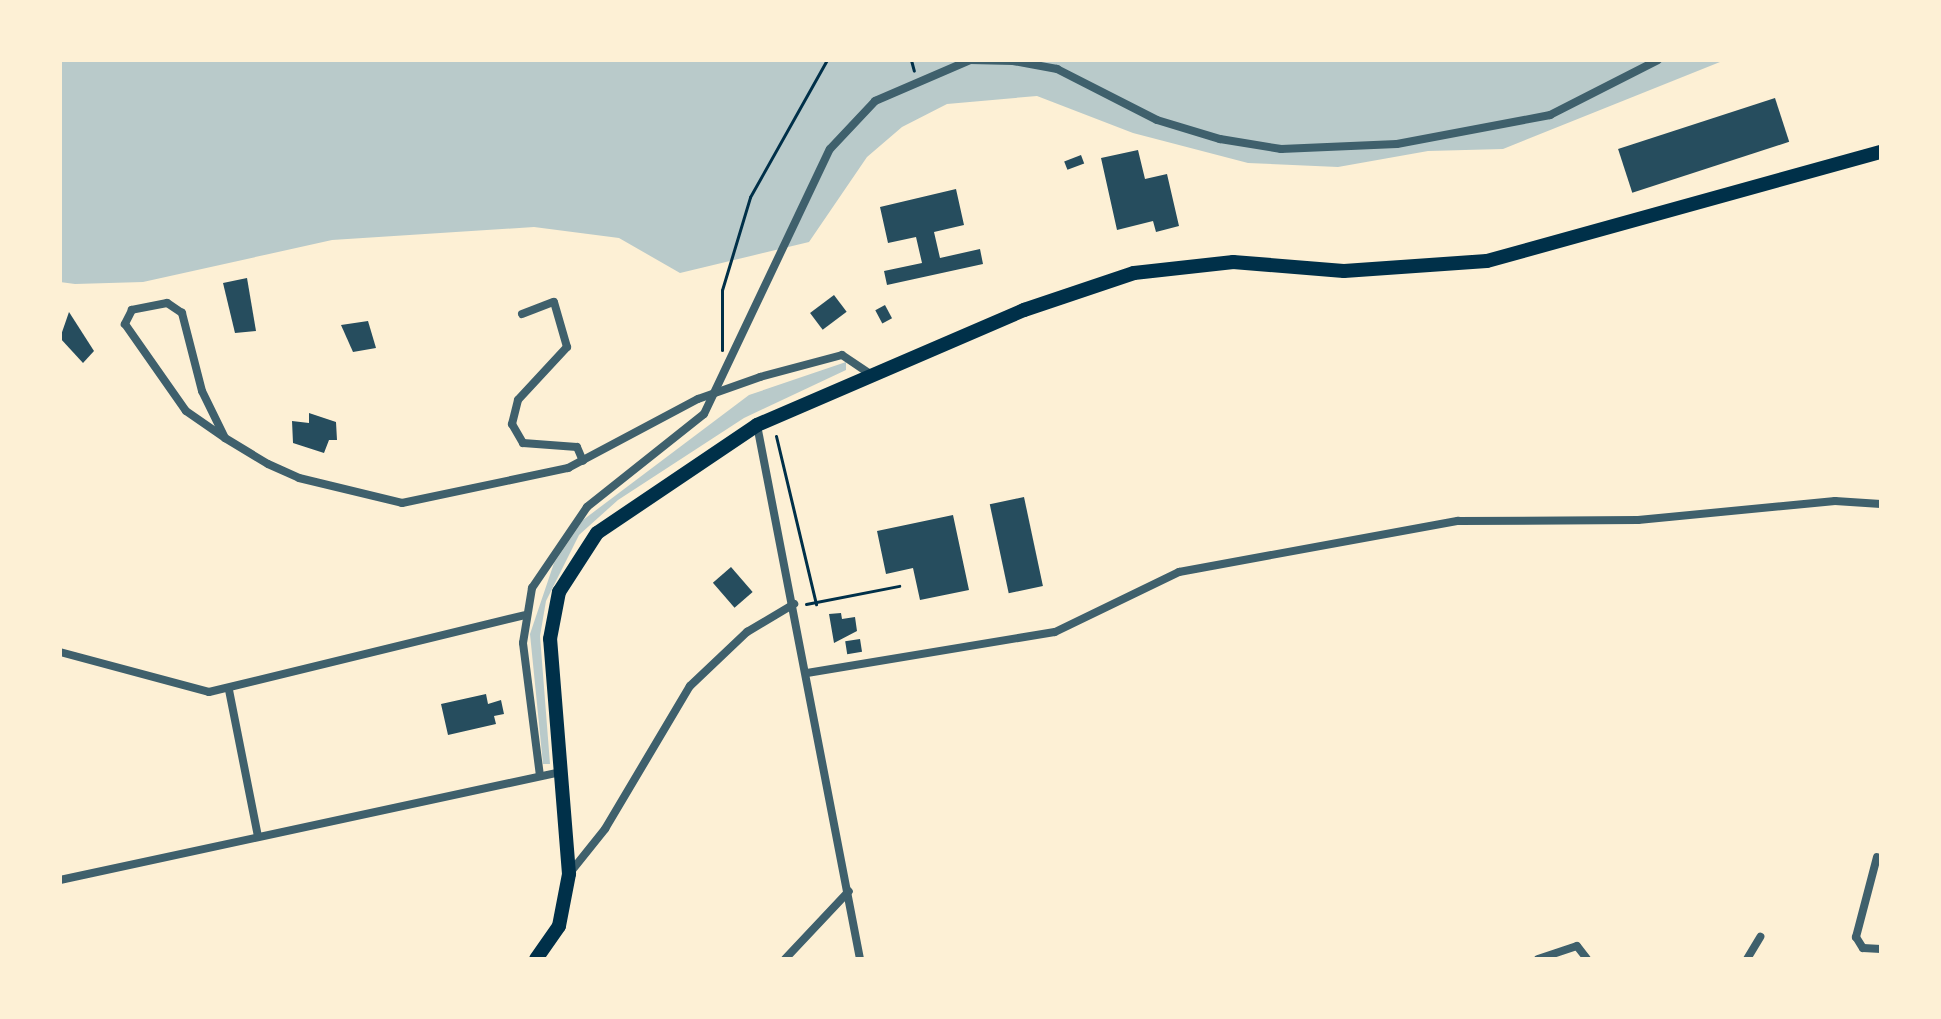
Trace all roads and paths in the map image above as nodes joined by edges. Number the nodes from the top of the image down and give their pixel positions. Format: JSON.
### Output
{"nodes":[{"id":1,"x":827,"y":60,"type":"edge"},
{"id":2,"x":911,"y":60,"type":"edge"},
{"id":3,"x":1658,"y":60,"type":"edge"},
{"id":4,"x":917,"y":79,"type":"junction"},
{"id":5,"x":1881,"y":152,"type":"edge"},
{"id":6,"x":522,"y":314,"type":"dead end"},
{"id":7,"x":728,"y":360,"type":"junction"},
{"id":8,"x":869,"y":373,"type":"junction"},
{"id":9,"x":719,"y":391,"type":"junction"},
{"id":10,"x":757,"y":425,"type":"junction"},
{"id":11,"x":776,"y":436,"type":"dead end"},
{"id":12,"x":225,"y":438,"type":"junction"},
{"id":13,"x":583,"y":461,"type":"junction"},
{"id":14,"x":1881,"y":504,"type":"edge"},
{"id":15,"x":899,"y":586,"type":"dead end"},
{"id":16,"x":794,"y":604,"type":"junction"},
{"id":17,"x":816,"y":604,"type":"junction"},
{"id":18,"x":524,"y":615,"type":"junction"},
{"id":19,"x":60,"y":652,"type":"edge"},
{"id":20,"x":807,"y":673,"type":"junction"},
{"id":21,"x":229,"y":690,"type":"junction"},
{"id":22,"x":561,"y":772,"type":"junction"},
{"id":23,"x":540,"y":776,"type":"junction"},
{"id":24,"x":258,"y":836,"type":"junction"},
{"id":25,"x":1877,"y":857,"type":"dead end"},
{"id":26,"x":569,"y":874,"type":"junction"},
{"id":27,"x":60,"y":880,"type":"edge"},
{"id":28,"x":849,"y":891,"type":"junction"},
{"id":29,"x":1760,"y":937,"type":"dead end"},
{"id":30,"x":1881,"y":949,"type":"edge"},
{"id":31,"x":536,"y":959,"type":"edge"},
{"id":32,"x":785,"y":959,"type":"edge"},
{"id":33,"x":860,"y":959,"type":"edge"},
{"id":34,"x":1538,"y":959,"type":"edge"},
{"id":35,"x":1587,"y":959,"type":"edge"},
{"id":36,"x":1747,"y":959,"type":"edge"}],
"edges":[{"from":1,"to":7,"type":"path"},
{"from":2,"to":4,"type":"path"},
{"from":3,"to":4,"type":"street"},
{"from":4,"to":7,"type":"street"},
{"from":5,"to":8,"type":"main road"},
{"from":6,"to":13,"type":"street"},
{"from":7,"to":9,"type":"street"},
{"from":8,"to":9,"type":"street"},
{"from":8,"to":10,"type":"main road"},
{"from":9,"to":13,"type":"street"},
{"from":9,"to":18,"type":"street"},
{"from":10,"to":16,"type":"street"},
{"from":10,"to":22,"type":"main road"},
{"from":11,"to":17,"type":"path"},
{"from":12,"to":12,"type":"street"},
{"from":12,"to":13,"type":"street"},
{"from":14,"to":20,"type":"street"},
{"from":15,"to":17,"type":"path"},
{"from":16,"to":17,"type":"path"},
{"from":16,"to":20,"type":"street"},
{"from":16,"to":26,"type":"street"},
{"from":18,"to":21,"type":"street"},
{"from":18,"to":23,"type":"street"},
{"from":19,"to":21,"type":"street"},
{"from":20,"to":28,"type":"street"},
{"from":21,"to":24,"type":"street"},
{"from":22,"to":23,"type":"street"},
{"from":22,"to":26,"type":"main road"},
{"from":23,"to":24,"type":"street"},
{"from":24,"to":27,"type":"street"},
{"from":25,"to":30,"type":"street"},
{"from":26,"to":31,"type":"main road"},
{"from":28,"to":32,"type":"street"},
{"from":28,"to":33,"type":"street"},
{"from":29,"to":36,"type":"street"},
{"from":34,"to":35,"type":"street"}]}
